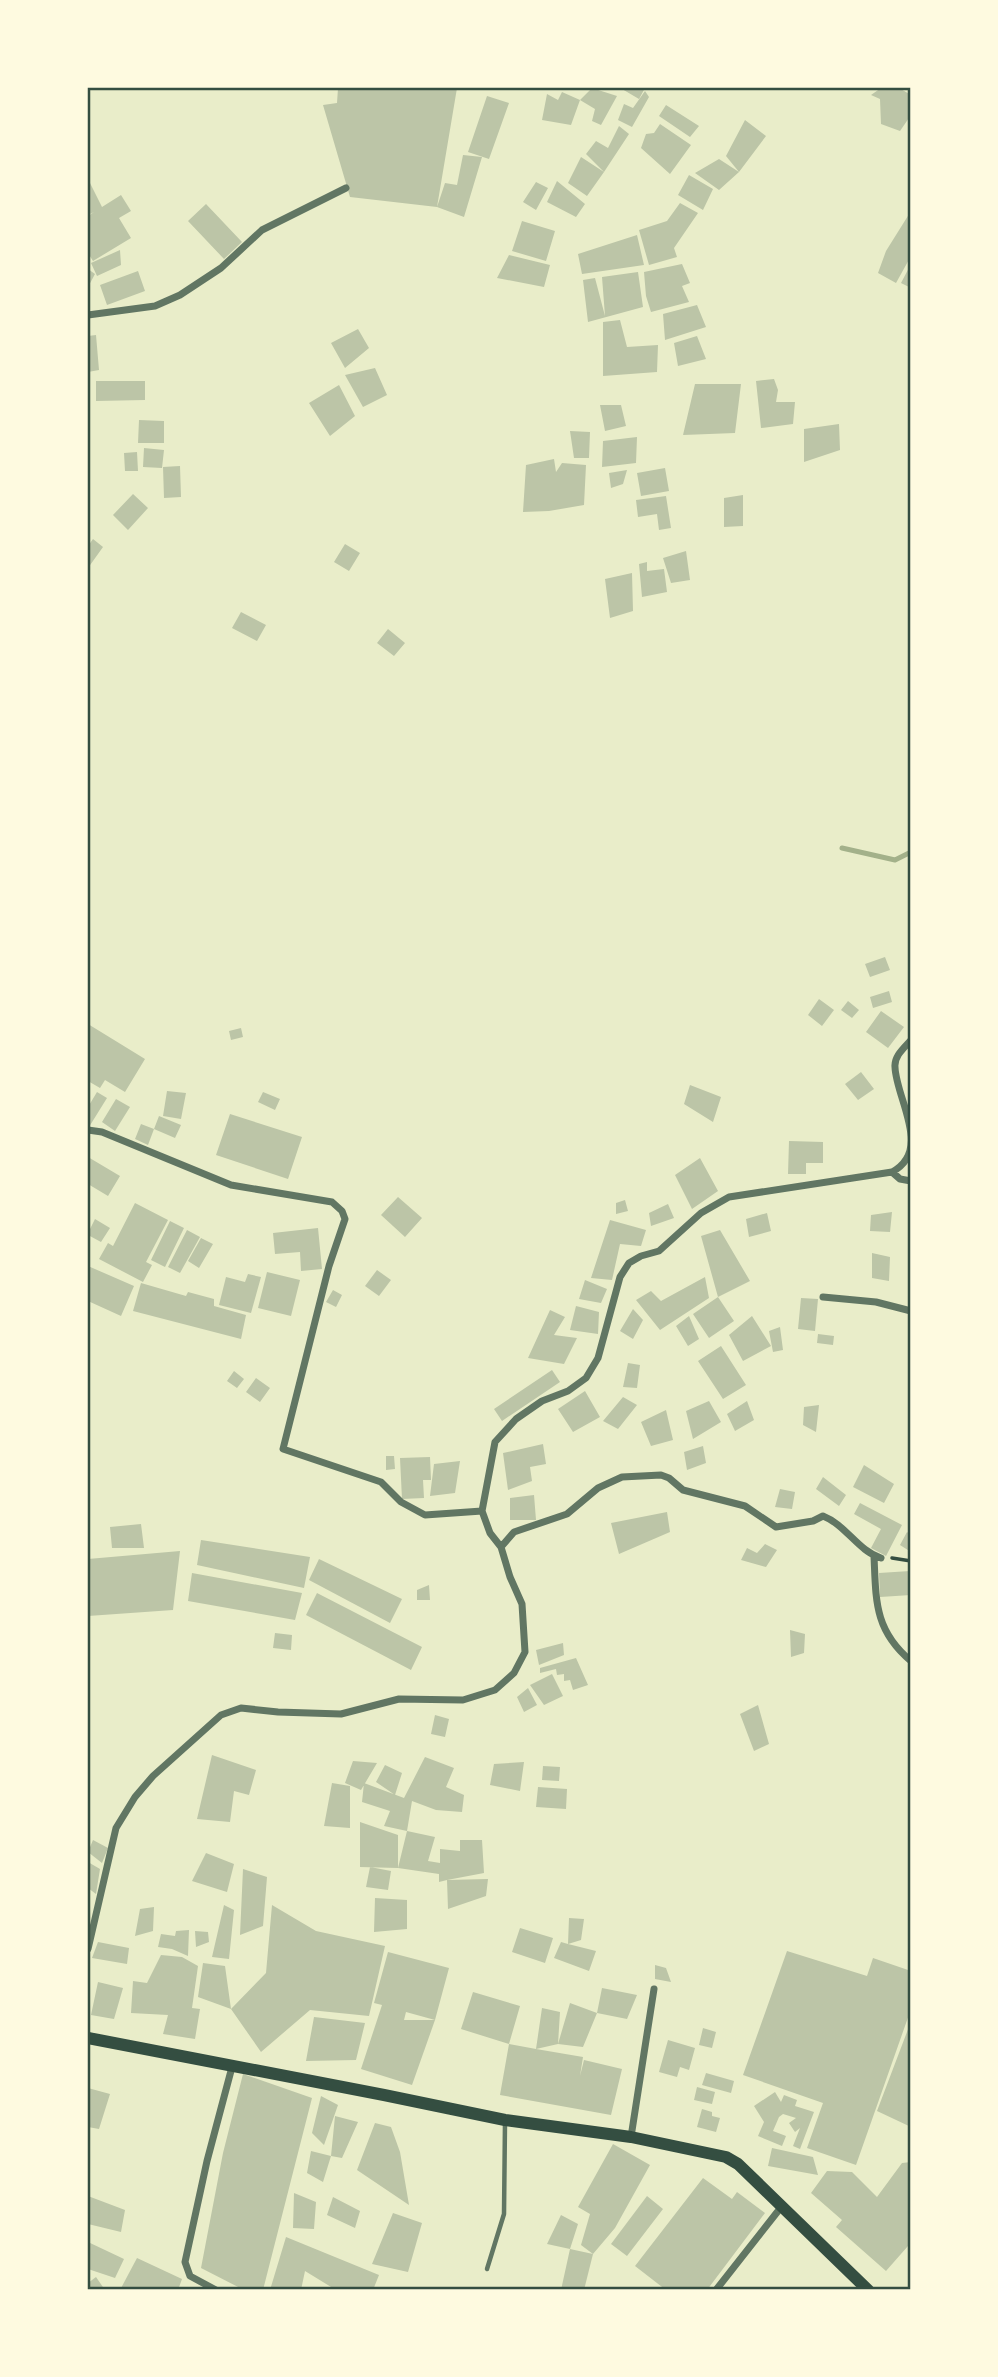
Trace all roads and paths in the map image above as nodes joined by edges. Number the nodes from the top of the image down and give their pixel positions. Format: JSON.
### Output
{"nodes":[{"id":1,"x":346,"y":188,"type":"dead end"},
{"id":2,"x":88,"y":315,"type":"edge"},
{"id":3,"x":911,"y":1040,"type":"edge"},
{"id":4,"x":88,"y":1130,"type":"edge"},
{"id":5,"x":892,"y":1172,"type":"junction"},
{"id":6,"x":911,"y":1181,"type":"edge"},
{"id":7,"x":823,"y":1297,"type":"dead end"},
{"id":8,"x":911,"y":1311,"type":"edge"},
{"id":9,"x":482,"y":1511,"type":"junction"},
{"id":10,"x":502,"y":1547,"type":"junction"},
{"id":11,"x":878,"y":1557,"type":"junction"},
{"id":12,"x":911,"y":1561,"type":"edge"},
{"id":13,"x":911,"y":1661,"type":"edge"},
{"id":14,"x":88,"y":1949,"type":"edge"},
{"id":15,"x":654,"y":1989,"type":"dead end"},
{"id":16,"x":88,"y":2038,"type":"edge"},
{"id":17,"x":232,"y":2067,"type":"junction"},
{"id":18,"x":505,"y":2120,"type":"junction"},
{"id":19,"x":631,"y":2137,"type":"junction"},
{"id":20,"x":782,"y":2206,"type":"junction"},
{"id":21,"x":487,"y":2269,"type":"dead end"},
{"id":22,"x":216,"y":2290,"type":"edge"},
{"id":23,"x":716,"y":2290,"type":"edge"},
{"id":24,"x":868,"y":2290,"type":"edge"}],
"edges":[{"from":1,"to":2,"type":"street"},
{"from":3,"to":5,"type":"street"},
{"from":4,"to":9,"type":"street"},
{"from":5,"to":6,"type":"street"},
{"from":5,"to":9,"type":"street"},
{"from":7,"to":8,"type":"street"},
{"from":9,"to":10,"type":"street"},
{"from":10,"to":11,"type":"street"},
{"from":10,"to":14,"type":"street"},
{"from":11,"to":12,"type":"path"},
{"from":11,"to":13,"type":"street"},
{"from":15,"to":19,"type":"street"},
{"from":16,"to":17,"type":"main road"},
{"from":17,"to":18,"type":"main road"},
{"from":17,"to":22,"type":"street"},
{"from":18,"to":19,"type":"main road"},
{"from":18,"to":21,"type":"lane"},
{"from":19,"to":20,"type":"main road"},
{"from":20,"to":23,"type":"street"},
{"from":20,"to":24,"type":"main road"}]}
